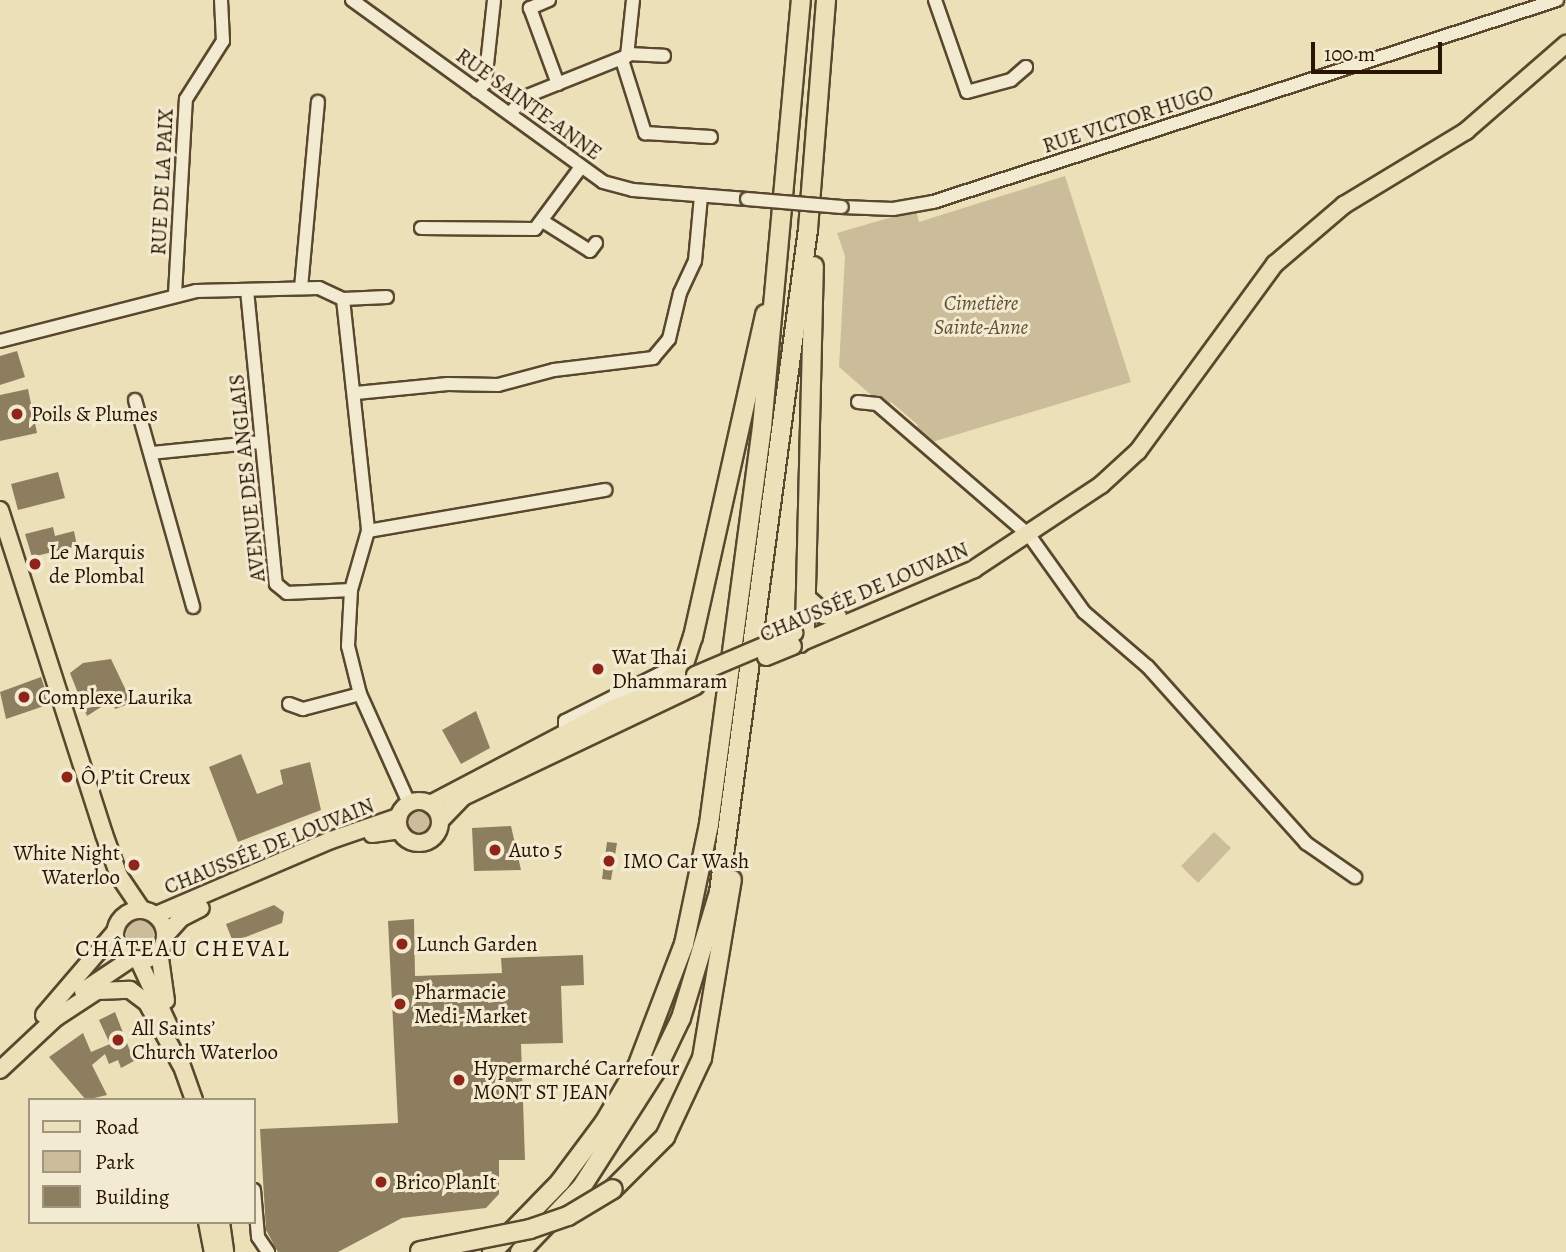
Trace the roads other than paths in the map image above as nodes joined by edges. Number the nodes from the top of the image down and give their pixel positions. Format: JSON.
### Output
{"nodes":[{"id":1,"x":221,"y":0,"type":"edge"},
{"id":2,"x":352,"y":0,"type":"edge"},
{"id":3,"x":494,"y":0,"type":"edge"},
{"id":4,"x":549,"y":0,"type":"edge"},
{"id":5,"x":632,"y":0,"type":"edge"},
{"id":6,"x":801,"y":0,"type":"edge"},
{"id":7,"x":826,"y":0,"type":"edge"},
{"id":8,"x":935,"y":0,"type":"edge"},
{"id":9,"x":1556,"y":0,"type":"edge"},
{"id":10,"x":1566,"y":44,"type":"edge"},
{"id":11,"x":664,"y":56,"type":"dead end"},
{"id":12,"x":625,"y":57,"type":"junction"},
{"id":13,"x":1026,"y":67,"type":"dead end"},
{"id":14,"x":558,"y":84,"type":"junction"},
{"id":15,"x":477,"y":91,"type":"junction"},
{"id":16,"x":318,"y":102,"type":"dead end"},
{"id":17,"x":510,"y":113,"type":"junction"},
{"id":18,"x":711,"y":137,"type":"dead end"},
{"id":19,"x":581,"y":167,"type":"junction"},
{"id":20,"x":701,"y":196,"type":"junction"},
{"id":21,"x":544,"y":222,"type":"junction"},
{"id":22,"x":421,"y":228,"type":"dead end"},
{"id":23,"x":808,"y":229,"type":"junction"},
{"id":24,"x":596,"y":243,"type":"dead end"},
{"id":25,"x":780,"y":268,"type":"junction"},
{"id":26,"x":301,"y":288,"type":"junction"},
{"id":27,"x":247,"y":290,"type":"junction"},
{"id":28,"x":175,"y":294,"type":"junction"},
{"id":29,"x":387,"y":297,"type":"dead end"},
{"id":30,"x":343,"y":299,"type":"junction"},
{"id":31,"x":0,"y":341,"type":"edge"},
{"id":32,"x":356,"y":393,"type":"junction"},
{"id":33,"x":135,"y":400,"type":"dead end"},
{"id":34,"x":858,"y":402,"type":"dead end"},
{"id":35,"x":261,"y":442,"type":"junction"},
{"id":36,"x":150,"y":453,"type":"junction"},
{"id":37,"x":605,"y":491,"type":"dead end"},
{"id":38,"x":0,"y":510,"type":"edge"},
{"id":39,"x":368,"y":531,"type":"junction"},
{"id":40,"x":1022,"y":539,"type":"junction"},
{"id":41,"x":351,"y":590,"type":"junction"},
{"id":42,"x":806,"y":598,"type":"junction"},
{"id":43,"x":192,"y":607,"type":"dead end"},
{"id":44,"x":837,"y":616,"type":"junction"},
{"id":45,"x":798,"y":638,"type":"junction"},
{"id":46,"x":673,"y":667,"type":"dead end"},
{"id":47,"x":695,"y":681,"type":"junction"},
{"id":48,"x":661,"y":687,"type":"junction"},
{"id":49,"x":359,"y":694,"type":"junction"},
{"id":50,"x":289,"y":704,"type":"dead end"},
{"id":51,"x":604,"y":713,"type":"junction"},
{"id":52,"x":533,"y":747,"type":"junction"},
{"id":53,"x":498,"y":780,"type":"junction"},
{"id":54,"x":409,"y":803,"type":"junction"},
{"id":55,"x":430,"y":804,"type":"junction"},
{"id":56,"x":440,"y":821,"type":"junction"},
{"id":57,"x":399,"y":824,"type":"junction"},
{"id":58,"x":730,"y":826,"type":"junction"},
{"id":59,"x":119,"y":876,"type":"junction"},
{"id":60,"x":1355,"y":877,"type":"dead end"},
{"id":61,"x":149,"y":912,"type":"junction"},
{"id":62,"x":118,"y":926,"type":"junction"},
{"id":63,"x":162,"y":944,"type":"junction"},
{"id":64,"x":135,"y":959,"type":"junction"},
{"id":65,"x":54,"y":1019,"type":"junction"},
{"id":66,"x":168,"y":1024,"type":"junction"},
{"id":67,"x":0,"y":1056,"type":"edge"},
{"id":68,"x":181,"y":1065,"type":"junction"},
{"id":69,"x":0,"y":1070,"type":"edge"},
{"id":70,"x":191,"y":1098,"type":"edge"},
{"id":71,"x":256,"y":1214,"type":"edge"},
{"id":72,"x":208,"y":1224,"type":"edge"},
{"id":73,"x":221,"y":1224,"type":"edge"},
{"id":74,"x":213,"y":1252,"type":"edge"},
{"id":75,"x":225,"y":1252,"type":"edge"},
{"id":76,"x":268,"y":1252,"type":"edge"},
{"id":77,"x":417,"y":1252,"type":"edge"},
{"id":78,"x":492,"y":1252,"type":"edge"},
{"id":79,"x":520,"y":1252,"type":"edge"}],
"edges":[{"from":1,"to":28,"type":"street","name":"RUE DE LA PAIX"},
{"from":2,"to":15,"type":"street","name":"RUE SAINTE-ANNE"},
{"from":3,"to":15,"type":"street"},
{"from":4,"to":14,"type":"street"},
{"from":5,"to":12,"type":"street"},
{"from":6,"to":25,"type":"highway"},
{"from":7,"to":23,"type":"highway"},
{"from":8,"to":13,"type":"street"},
{"from":9,"to":20,"type":"street","name":"RUE VICTOR HUGO","bridge":true},
{"from":10,"to":40,"type":"main road","name":"CHAUSSÉE DE LOUVAIN"},
{"from":11,"to":12,"type":"street"},
{"from":12,"to":14,"type":"street"},
{"from":12,"to":18,"type":"street"},
{"from":14,"to":17,"type":"street"},
{"from":15,"to":17,"type":"street","name":"RUE SAINTE-ANNE"},
{"from":16,"to":26,"type":"street"},
{"from":17,"to":19,"type":"street","name":"RUE SAINTE-ANNE"},
{"from":19,"to":20,"type":"street","name":"RUE SAINTE-ANNE"},
{"from":19,"to":21,"type":"street"},
{"from":20,"to":32,"type":"street"},
{"from":21,"to":22,"type":"street"},
{"from":21,"to":24,"type":"street"},
{"from":23,"to":42,"type":"highway"},
{"from":23,"to":58,"type":"highway"},
{"from":25,"to":48,"type":"highway"},
{"from":25,"to":78,"type":"highway"},
{"from":26,"to":27,"type":"street"},
{"from":26,"to":30,"type":"street"},
{"from":27,"to":28,"type":"street"},
{"from":27,"to":35,"type":"street","name":"AVENUE DES ANGLAIS"},
{"from":28,"to":31,"type":"street"},
{"from":29,"to":30,"type":"street"},
{"from":30,"to":32,"type":"street"},
{"from":32,"to":39,"type":"street"},
{"from":33,"to":36,"type":"street"},
{"from":34,"to":40,"type":"street"},
{"from":35,"to":36,"type":"street"},
{"from":35,"to":41,"type":"street","name":"AVENUE DES ANGLAIS"},
{"from":36,"to":43,"type":"street"},
{"from":37,"to":39,"type":"street"},
{"from":38,"to":59,"type":"main road"},
{"from":39,"to":41,"type":"street"},
{"from":40,"to":44,"type":"main road","name":"CHAUSSÉE DE LOUVAIN"},
{"from":40,"to":45,"type":"main road","name":"CHAUSSÉE DE LOUVAIN"},
{"from":40,"to":60,"type":"street"},
{"from":41,"to":49,"type":"street"},
{"from":42,"to":44,"type":"highway"},
{"from":42,"to":45,"type":"highway"},
{"from":44,"to":45,"type":"main road","name":"CHAUSSÉE DE LOUVAIN"},
{"from":45,"to":47,"type":"main road","name":"CHAUSSÉE DE LOUVAIN","bridge":true},
{"from":46,"to":51,"type":"street"},
{"from":47,"to":48,"type":"main road","name":"CHAUSSÉE DE LOUVAIN"},
{"from":47,"to":51,"type":"main road","name":"CHAUSSÉE DE LOUVAIN"},
{"from":48,"to":51,"type":"main road","name":"CHAUSSÉE DE LOUVAIN"},
{"from":49,"to":50,"type":"street"},
{"from":49,"to":54,"type":"street"},
{"from":51,"to":52,"type":"main road","name":"CHAUSSÉE DE LOUVAIN"},
{"from":51,"to":53,"type":"main road","name":"CHAUSSÉE DE LOUVAIN"},
{"from":52,"to":53,"type":"main road","name":"CHAUSSÉE DE LOUVAIN"},
{"from":52,"to":55,"type":"main road","name":"CHAUSSÉE DE LOUVAIN"},
{"from":53,"to":56,"type":"main road","name":"CHAUSSÉE DE LOUVAIN"},
{"from":54,"to":55,"type":"main road"},
{"from":54,"to":57,"type":"main road"},
{"from":55,"to":56,"type":"main road"},
{"from":56,"to":57,"type":"main road"},
{"from":57,"to":61,"type":"main road","name":"CHAUSSÉE DE LOUVAIN"},
{"from":57,"to":63,"type":"main road","name":"CHAUSSÉE DE LOUVAIN"},
{"from":58,"to":77,"type":"highway","bridge":true},
{"from":58,"to":79,"type":"highway"},
{"from":59,"to":61,"type":"main road"},
{"from":59,"to":62,"type":"main road"},
{"from":61,"to":62,"type":"main road","name":"CHAUSSÉE DE LOUVAIN"},
{"from":61,"to":63,"type":"main road"},
{"from":62,"to":64,"type":"main road"},
{"from":62,"to":67,"type":"main road"},
{"from":63,"to":64,"type":"main road","name":"CHAUSSÉE DE LOUVAIN"},
{"from":63,"to":66,"type":"main road"},
{"from":64,"to":65,"type":"main road","name":"CHAUSSÉE DE LOUVAIN"},
{"from":64,"to":66,"type":"main road"},
{"from":65,"to":68,"type":"main road"},
{"from":65,"to":69,"type":"main road"},
{"from":66,"to":68,"type":"main road"},
{"from":68,"to":70,"type":"main road"},
{"from":71,"to":76,"type":"street"},
{"from":72,"to":74,"type":"main road"},
{"from":73,"to":75,"type":"main road"}]}
